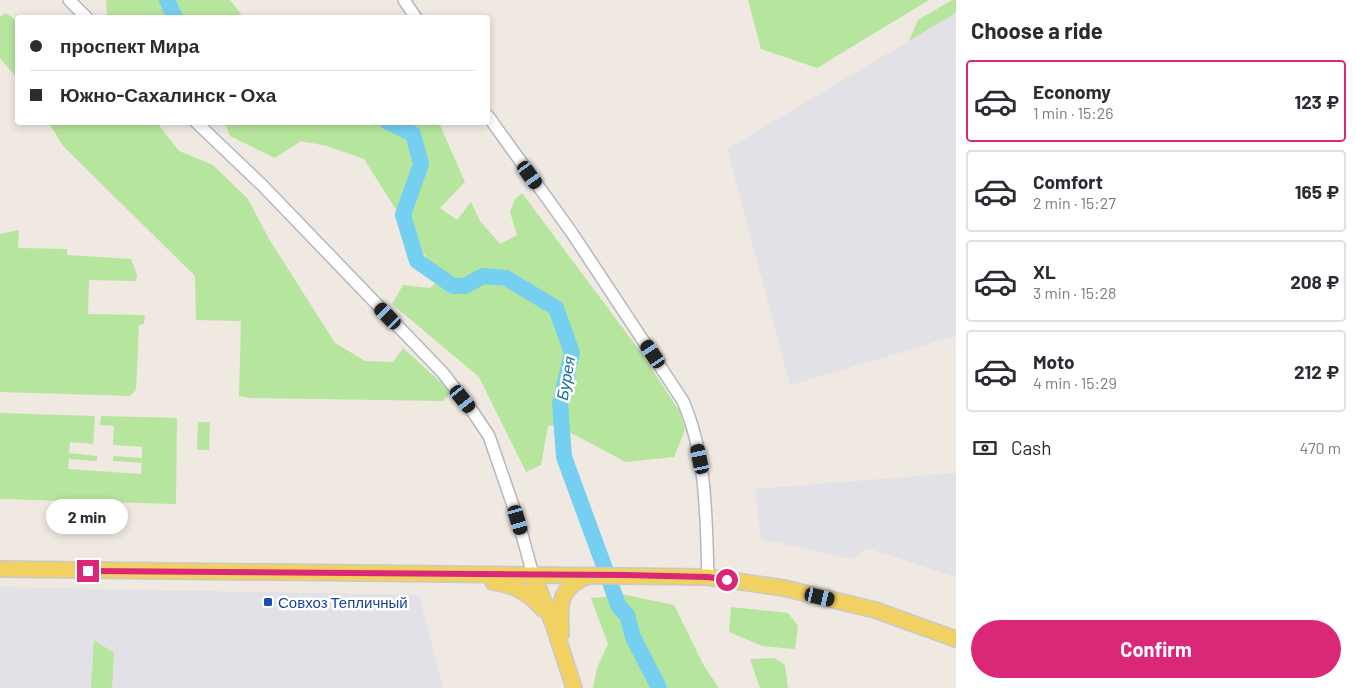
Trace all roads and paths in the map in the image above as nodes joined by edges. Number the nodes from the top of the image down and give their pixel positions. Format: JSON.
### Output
{"nodes":[{"id":1,"x":69,"y":0,"type":"edge"},
{"id":2,"x":404,"y":0,"type":"edge"},
{"id":3,"x":84,"y":15,"type":"edge"},
{"id":4,"x":414,"y":15,"type":"edge"},
{"id":5,"x":490,"y":119,"type":"edge"},
{"id":6,"x":199,"y":125,"type":"edge"},
{"id":7,"x":0,"y":569,"type":"edge"},
{"id":8,"x":449,"y":575,"type":"junction"},
{"id":9,"x":592,"y":575,"type":"junction"},
{"id":10,"x":533,"y":576,"type":"junction"},
{"id":11,"x":708,"y":577,"type":"junction"},
{"id":12,"x":552,"y":621,"type":"junction"},
{"id":13,"x":956,"y":639,"type":"edge"},
{"id":14,"x":562,"y":651,"type":"junction"},
{"id":15,"x":574,"y":688,"type":"edge"}],
"edges":[{"from":1,"to":3,"type":"street"},
{"from":2,"to":4,"type":"street"},
{"from":5,"to":11,"type":"street"},
{"from":6,"to":10,"type":"street"},
{"from":7,"to":8,"type":"main road"},
{"from":8,"to":10,"type":"main road"},
{"from":8,"to":12,"type":"main road"},
{"from":9,"to":10,"type":"main road"},
{"from":9,"to":11,"type":"main road"},
{"from":9,"to":14,"type":"main road"},
{"from":10,"to":12,"type":"main road"},
{"from":11,"to":13,"type":"main road"},
{"from":12,"to":14,"type":"main road"},
{"from":14,"to":15,"type":"main road"}]}
